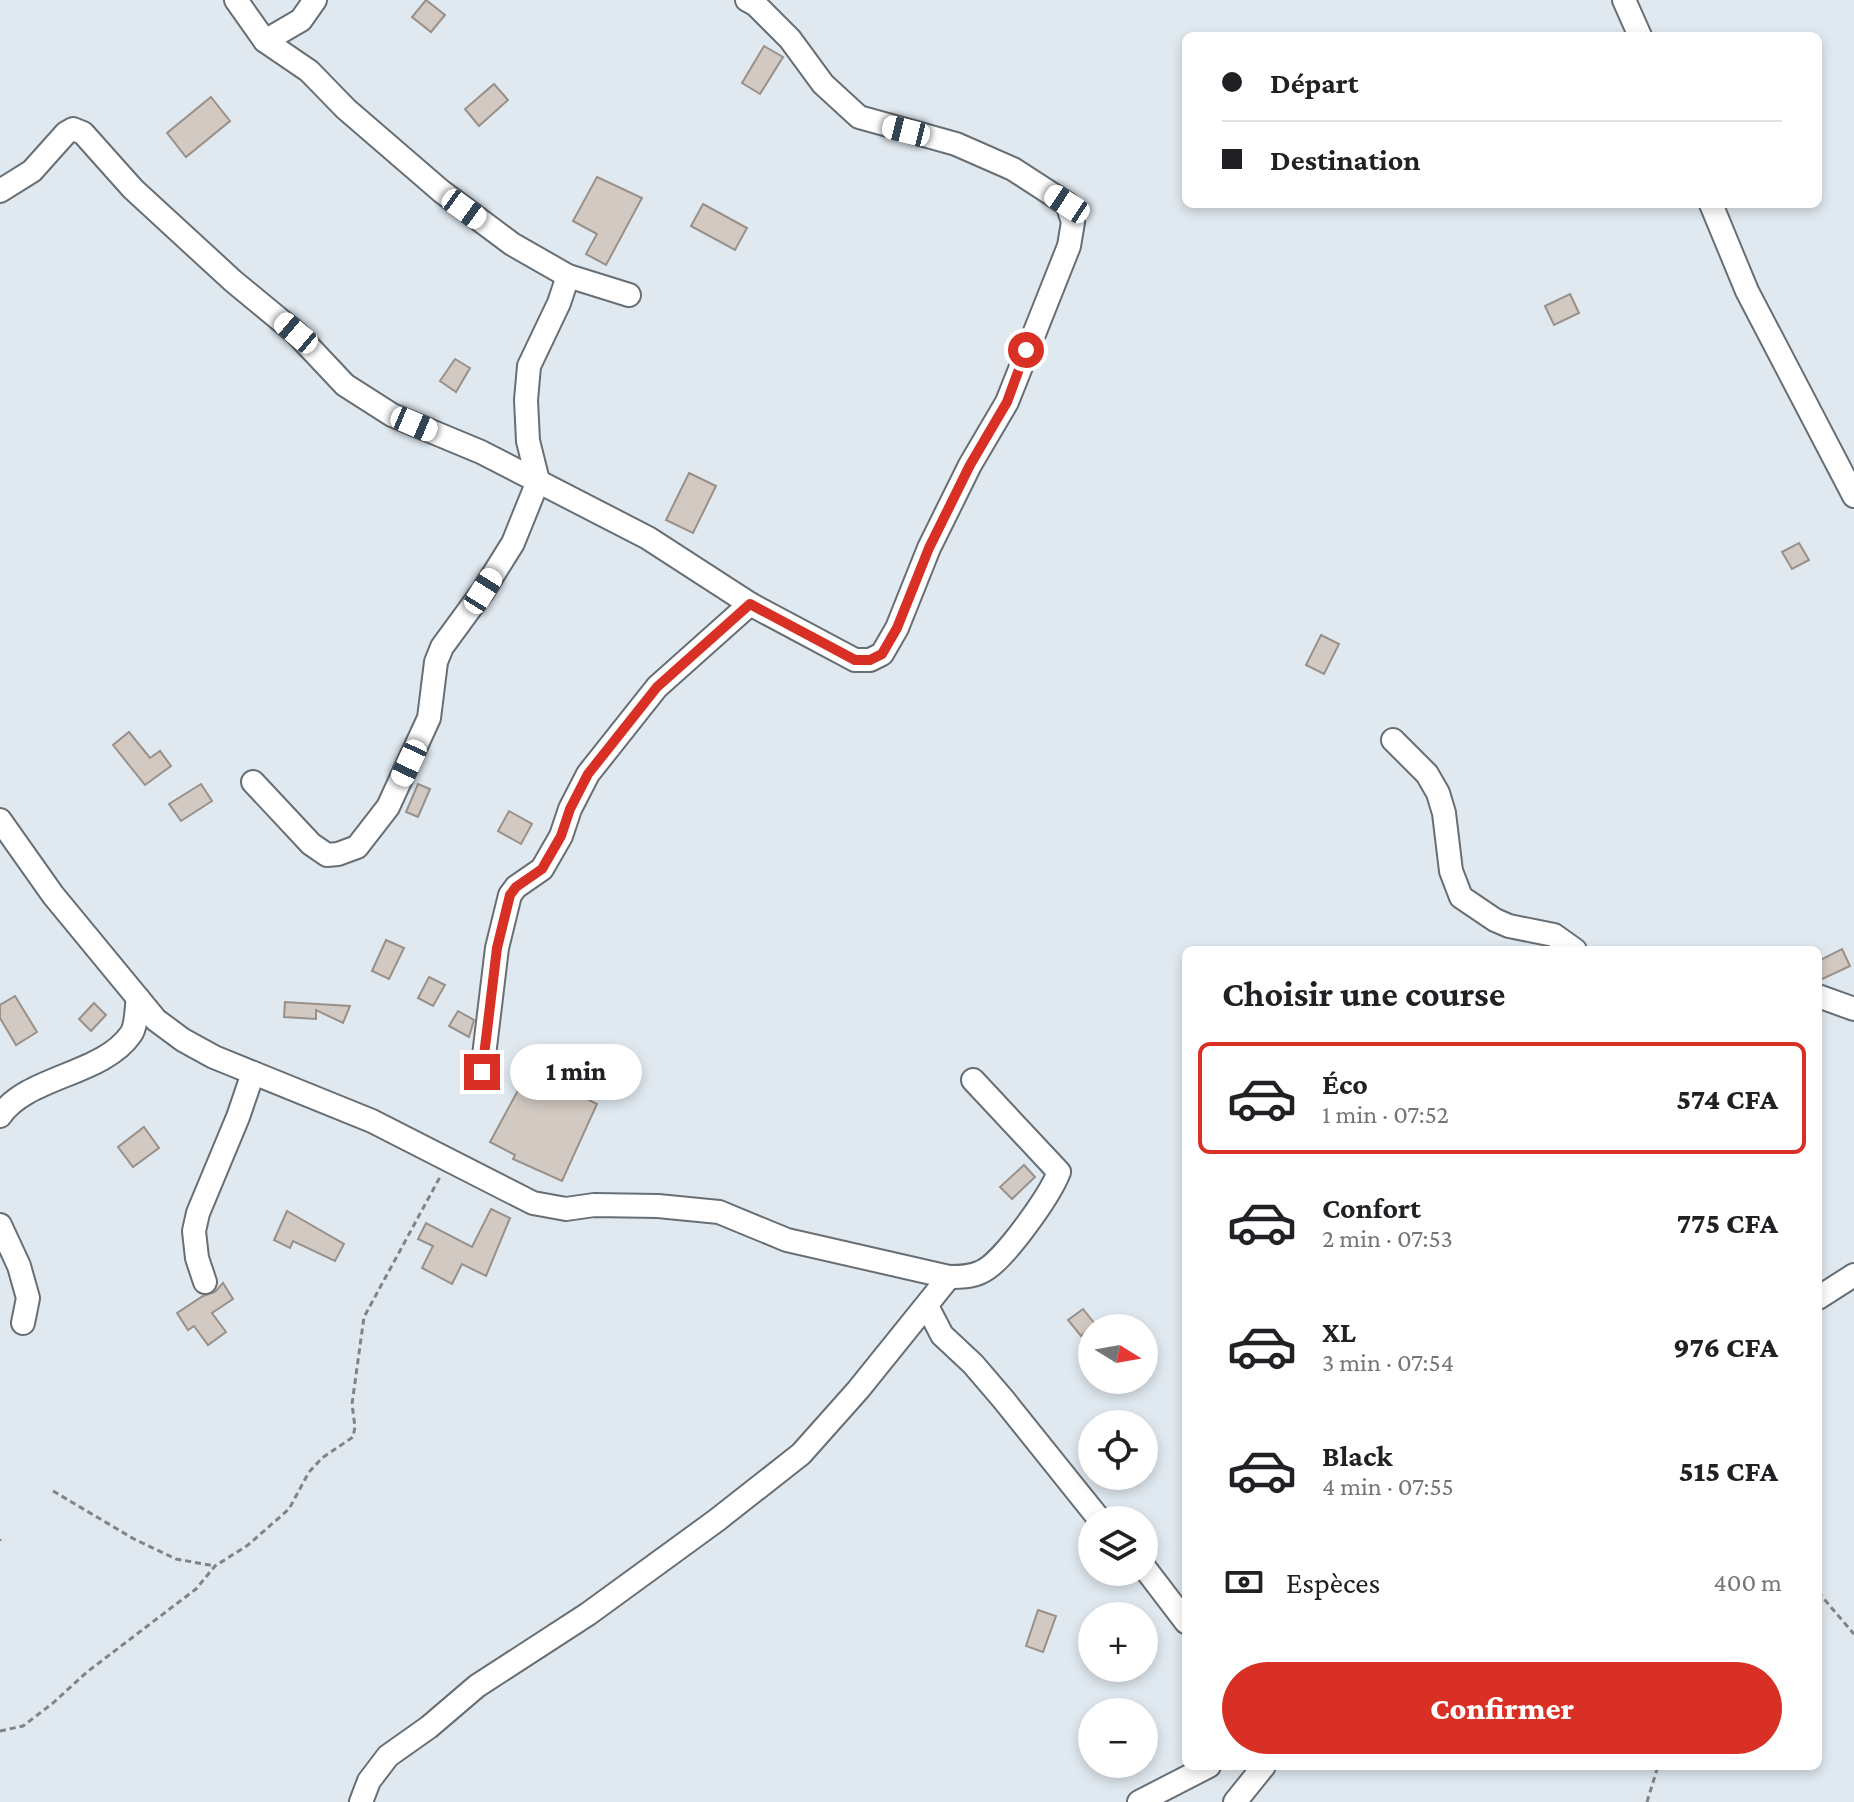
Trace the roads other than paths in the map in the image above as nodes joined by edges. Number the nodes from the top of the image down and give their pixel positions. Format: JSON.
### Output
{"nodes":[{"id":1,"x":236,"y":0,"type":"edge"},
{"id":2,"x":315,"y":0,"type":"edge"},
{"id":3,"x":747,"y":0,"type":"edge"},
{"id":4,"x":1624,"y":0,"type":"edge"},
{"id":5,"x":1638,"y":32,"type":"edge"},
{"id":6,"x":265,"y":41,"type":"junction"},
{"id":7,"x":0,"y":191,"type":"edge"},
{"id":8,"x":1713,"y":208,"type":"edge"},
{"id":9,"x":568,"y":276,"type":"junction"},
{"id":10,"x":629,"y":295,"type":"dead end"},
{"id":11,"x":538,"y":481,"type":"junction"},
{"id":12,"x":1854,"y":496,"type":"edge"},
{"id":13,"x":750,"y":604,"type":"junction"},
{"id":14,"x":1393,"y":740,"type":"dead end"},
{"id":15,"x":253,"y":782,"type":"dead end"},
{"id":16,"x":0,"y":820,"type":"edge"},
{"id":17,"x":1569,"y":946,"type":"edge"},
{"id":18,"x":1822,"y":997,"type":"edge"},
{"id":19,"x":138,"y":998,"type":"junction"},
{"id":20,"x":1854,"y":1009,"type":"edge"},
{"id":21,"x":482,"y":1072,"type":"dead end"},
{"id":22,"x":253,"y":1073,"type":"junction"},
{"id":23,"x":973,"y":1080,"type":"dead end"},
{"id":24,"x":0,"y":1114,"type":"edge"},
{"id":25,"x":0,"y":1225,"type":"edge"},
{"id":26,"x":1854,"y":1275,"type":"edge"},
{"id":27,"x":949,"y":1277,"type":"junction"},
{"id":28,"x":205,"y":1282,"type":"dead end"},
{"id":29,"x":1822,"y":1295,"type":"edge"},
{"id":30,"x":927,"y":1306,"type":"junction"},
{"id":31,"x":23,"y":1323,"type":"dead end"},
{"id":32,"x":1089,"y":1506,"type":"edge"},
{"id":33,"x":1158,"y":1585,"type":"edge"},
{"id":34,"x":1182,"y":1617,"type":"edge"},
{"id":35,"x":1201,"y":1770,"type":"edge"},
{"id":36,"x":1261,"y":1770,"type":"edge"},
{"id":37,"x":361,"y":1802,"type":"edge"},
{"id":38,"x":1139,"y":1802,"type":"edge"},
{"id":39,"x":1235,"y":1802,"type":"edge"}],
"edges":[{"from":1,"to":6,"type":"street"},
{"from":2,"to":6,"type":"street"},
{"from":3,"to":13,"type":"street"},
{"from":4,"to":5,"type":"street"},
{"from":6,"to":9,"type":"street"},
{"from":7,"to":11,"type":"street"},
{"from":8,"to":12,"type":"street"},
{"from":9,"to":10,"type":"street"},
{"from":9,"to":11,"type":"street"},
{"from":11,"to":13,"type":"street"},
{"from":11,"to":15,"type":"street"},
{"from":13,"to":21,"type":"street"},
{"from":14,"to":17,"type":"street"},
{"from":16,"to":19,"type":"street"},
{"from":18,"to":20,"type":"street"},
{"from":19,"to":22,"type":"street"},
{"from":19,"to":24,"type":"street"},
{"from":22,"to":27,"type":"street"},
{"from":22,"to":28,"type":"street"},
{"from":23,"to":27,"type":"street"},
{"from":25,"to":31,"type":"street"},
{"from":26,"to":29,"type":"street"},
{"from":27,"to":30,"type":"street"},
{"from":30,"to":32,"type":"street"},
{"from":30,"to":37,"type":"street"},
{"from":33,"to":34,"type":"street"},
{"from":35,"to":38,"type":"street"},
{"from":36,"to":39,"type":"street"}]}
